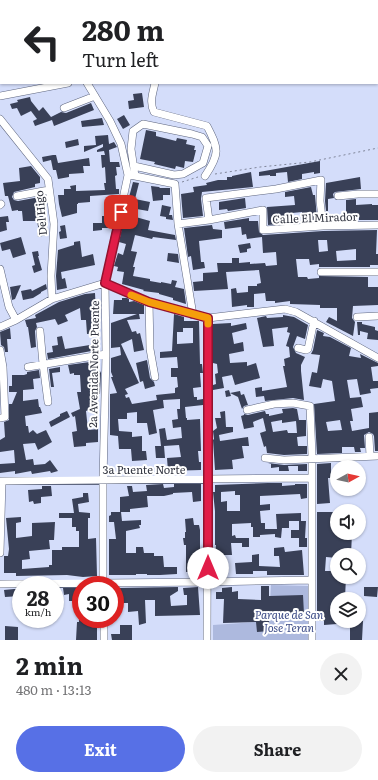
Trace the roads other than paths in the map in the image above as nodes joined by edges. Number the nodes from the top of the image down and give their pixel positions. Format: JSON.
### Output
{"nodes":[{"id":1,"x":63,"y":84,"type":"edge"},
{"id":2,"x":88,"y":84,"type":"edge"},
{"id":3,"x":156,"y":84,"type":"edge"},
{"id":4,"x":0,"y":96,"type":"edge"},
{"id":5,"x":95,"y":96,"type":"junction"},
{"id":6,"x":64,"y":108,"type":"dead end"},
{"id":7,"x":0,"y":118,"type":"edge"},
{"id":8,"x":134,"y":166,"type":"junction"},
{"id":9,"x":132,"y":176,"type":"junction"},
{"id":10,"x":205,"y":176,"type":"road end"},
{"id":11,"x":49,"y":190,"type":"junction"},
{"id":12,"x":378,"y":194,"type":"edge"},
{"id":13,"x":17,"y":196,"type":"dead end"},
{"id":14,"x":338,"y":196,"type":"dead end"},
{"id":15,"x":209,"y":220,"type":"junction"},
{"id":16,"x":178,"y":224,"type":"junction"},
{"id":17,"x":378,"y":225,"type":"edge"},
{"id":18,"x":323,"y":226,"type":"junction"},
{"id":19,"x":0,"y":269,"type":"edge"},
{"id":20,"x":321,"y":272,"type":"dead end"},
{"id":21,"x":378,"y":272,"type":"edge"},
{"id":22,"x":105,"y":283,"type":"junction"},
{"id":23,"x":52,"y":299,"type":"junction"},
{"id":24,"x":149,"y":302,"type":"junction"},
{"id":25,"x":193,"y":315,"type":"junction"},
{"id":26,"x":357,"y":316,"type":"dead end"},
{"id":27,"x":378,"y":316,"type":"edge"},
{"id":28,"x":208,"y":318,"type":"junction"},
{"id":29,"x":16,"y":320,"type":"junction"},
{"id":30,"x":314,"y":321,"type":"junction"},
{"id":31,"x":0,"y":327,"type":"edge"},
{"id":32,"x":40,"y":331,"type":"dead end"},
{"id":33,"x":298,"y":348,"type":"dead end"},
{"id":34,"x":0,"y":350,"type":"edge"},
{"id":35,"x":106,"y":354,"type":"junction"},
{"id":36,"x":378,"y":358,"type":"edge"},
{"id":37,"x":43,"y":364,"type":"junction"},
{"id":38,"x":28,"y":367,"type":"dead end"},
{"id":39,"x":155,"y":377,"type":"dead end"},
{"id":40,"x":48,"y":402,"type":"dead end"},
{"id":41,"x":247,"y":410,"type":"dead end"},
{"id":42,"x":0,"y":418,"type":"edge"},
{"id":43,"x":369,"y":437,"type":"dead end"},
{"id":44,"x":370,"y":456,"type":"junction"},
{"id":45,"x":378,"y":456,"type":"edge"},
{"id":46,"x":312,"y":457,"type":"junction"},
{"id":47,"x":265,"y":458,"type":"dead end"},
{"id":48,"x":312,"y":478,"type":"junction"},
{"id":49,"x":103,"y":480,"type":"junction"},
{"id":50,"x":208,"y":480,"type":"junction"},
{"id":51,"x":1,"y":481,"type":"edge"},
{"id":52,"x":0,"y":553,"type":"edge"},
{"id":53,"x":103,"y":576,"type":"edge"},
{"id":54,"x":312,"y":580,"type":"junction"},
{"id":55,"x":208,"y":582,"type":"junction"},
{"id":56,"x":0,"y":584,"type":"edge"},
{"id":57,"x":72,"y":584,"type":"edge"},
{"id":58,"x":124,"y":584,"type":"edge"},
{"id":59,"x":104,"y":628,"type":"edge"},
{"id":60,"x":104,"y":640,"type":"edge"},
{"id":61,"x":207,"y":640,"type":"edge"},
{"id":62,"x":312,"y":640,"type":"edge"}],
"edges":[{"from":1,"to":4,"type":"street"},
{"from":2,"to":5,"type":"street","name":"2a Avenida Norte Puente"},
{"from":3,"to":10,"type":"street"},
{"from":5,"to":6,"type":"street"},
{"from":5,"to":9,"type":"street","name":"2a Avenida Norte Puente"},
{"from":7,"to":11,"type":"street","name":"Del Higo"},
{"from":8,"to":8,"type":"street"},
{"from":8,"to":9,"type":"street"},
{"from":9,"to":16,"type":"street"},
{"from":9,"to":22,"type":"street","name":"2a Avenida Norte Puente"},
{"from":11,"to":13,"type":"street"},
{"from":11,"to":23,"type":"street","name":"Del Higo"},
{"from":12,"to":14,"type":"street"},
{"from":15,"to":16,"type":"street","name":"Calle El Mirador"},
{"from":15,"to":18,"type":"street","name":"Calle El Mirador"},
{"from":15,"to":18,"type":"street"},
{"from":16,"to":25,"type":"street"},
{"from":17,"to":18,"type":"street","name":"Calle El Mirador"},
{"from":19,"to":29,"type":"street"},
{"from":20,"to":21,"type":"street"},
{"from":22,"to":23,"type":"street"},
{"from":22,"to":24,"type":"street"},
{"from":22,"to":35,"type":"street","name":"2a Avenida Norte Puente"},
{"from":23,"to":29,"type":"street"},
{"from":24,"to":25,"type":"street"},
{"from":24,"to":39,"type":"street"},
{"from":25,"to":28,"type":"street"},
{"from":26,"to":27,"type":"street"},
{"from":28,"to":30,"type":"street"},
{"from":28,"to":50,"type":"street"},
{"from":29,"to":31,"type":"street"},
{"from":30,"to":33,"type":"street"},
{"from":30,"to":36,"type":"street"},
{"from":32,"to":37,"type":"street"},
{"from":34,"to":42,"type":"street"},
{"from":35,"to":37,"type":"street"},
{"from":35,"to":49,"type":"street","name":"2a Avenida Norte Puente"},
{"from":37,"to":38,"type":"street"},
{"from":37,"to":40,"type":"street"},
{"from":41,"to":46,"type":"street"},
{"from":43,"to":44,"type":"street"},
{"from":44,"to":45,"type":"street"},
{"from":44,"to":46,"type":"street"},
{"from":46,"to":47,"type":"street"},
{"from":46,"to":48,"type":"street"},
{"from":48,"to":50,"type":"street","name":"3a Puente Norte"},
{"from":48,"to":54,"type":"street"},
{"from":49,"to":50,"type":"street","name":"3a Puente Norte"},
{"from":49,"to":51,"type":"street","name":"3a Puente Norte"},
{"from":49,"to":53,"type":"street","name":"2a Avenida Norte Puente"},
{"from":50,"to":55,"type":"street"},
{"from":51,"to":52,"type":"street"},
{"from":54,"to":55,"type":"street"},
{"from":54,"to":62,"type":"street"},
{"from":55,"to":58,"type":"street"},
{"from":55,"to":61,"type":"street"},
{"from":56,"to":57,"type":"street"},
{"from":59,"to":60,"type":"street"}]}
